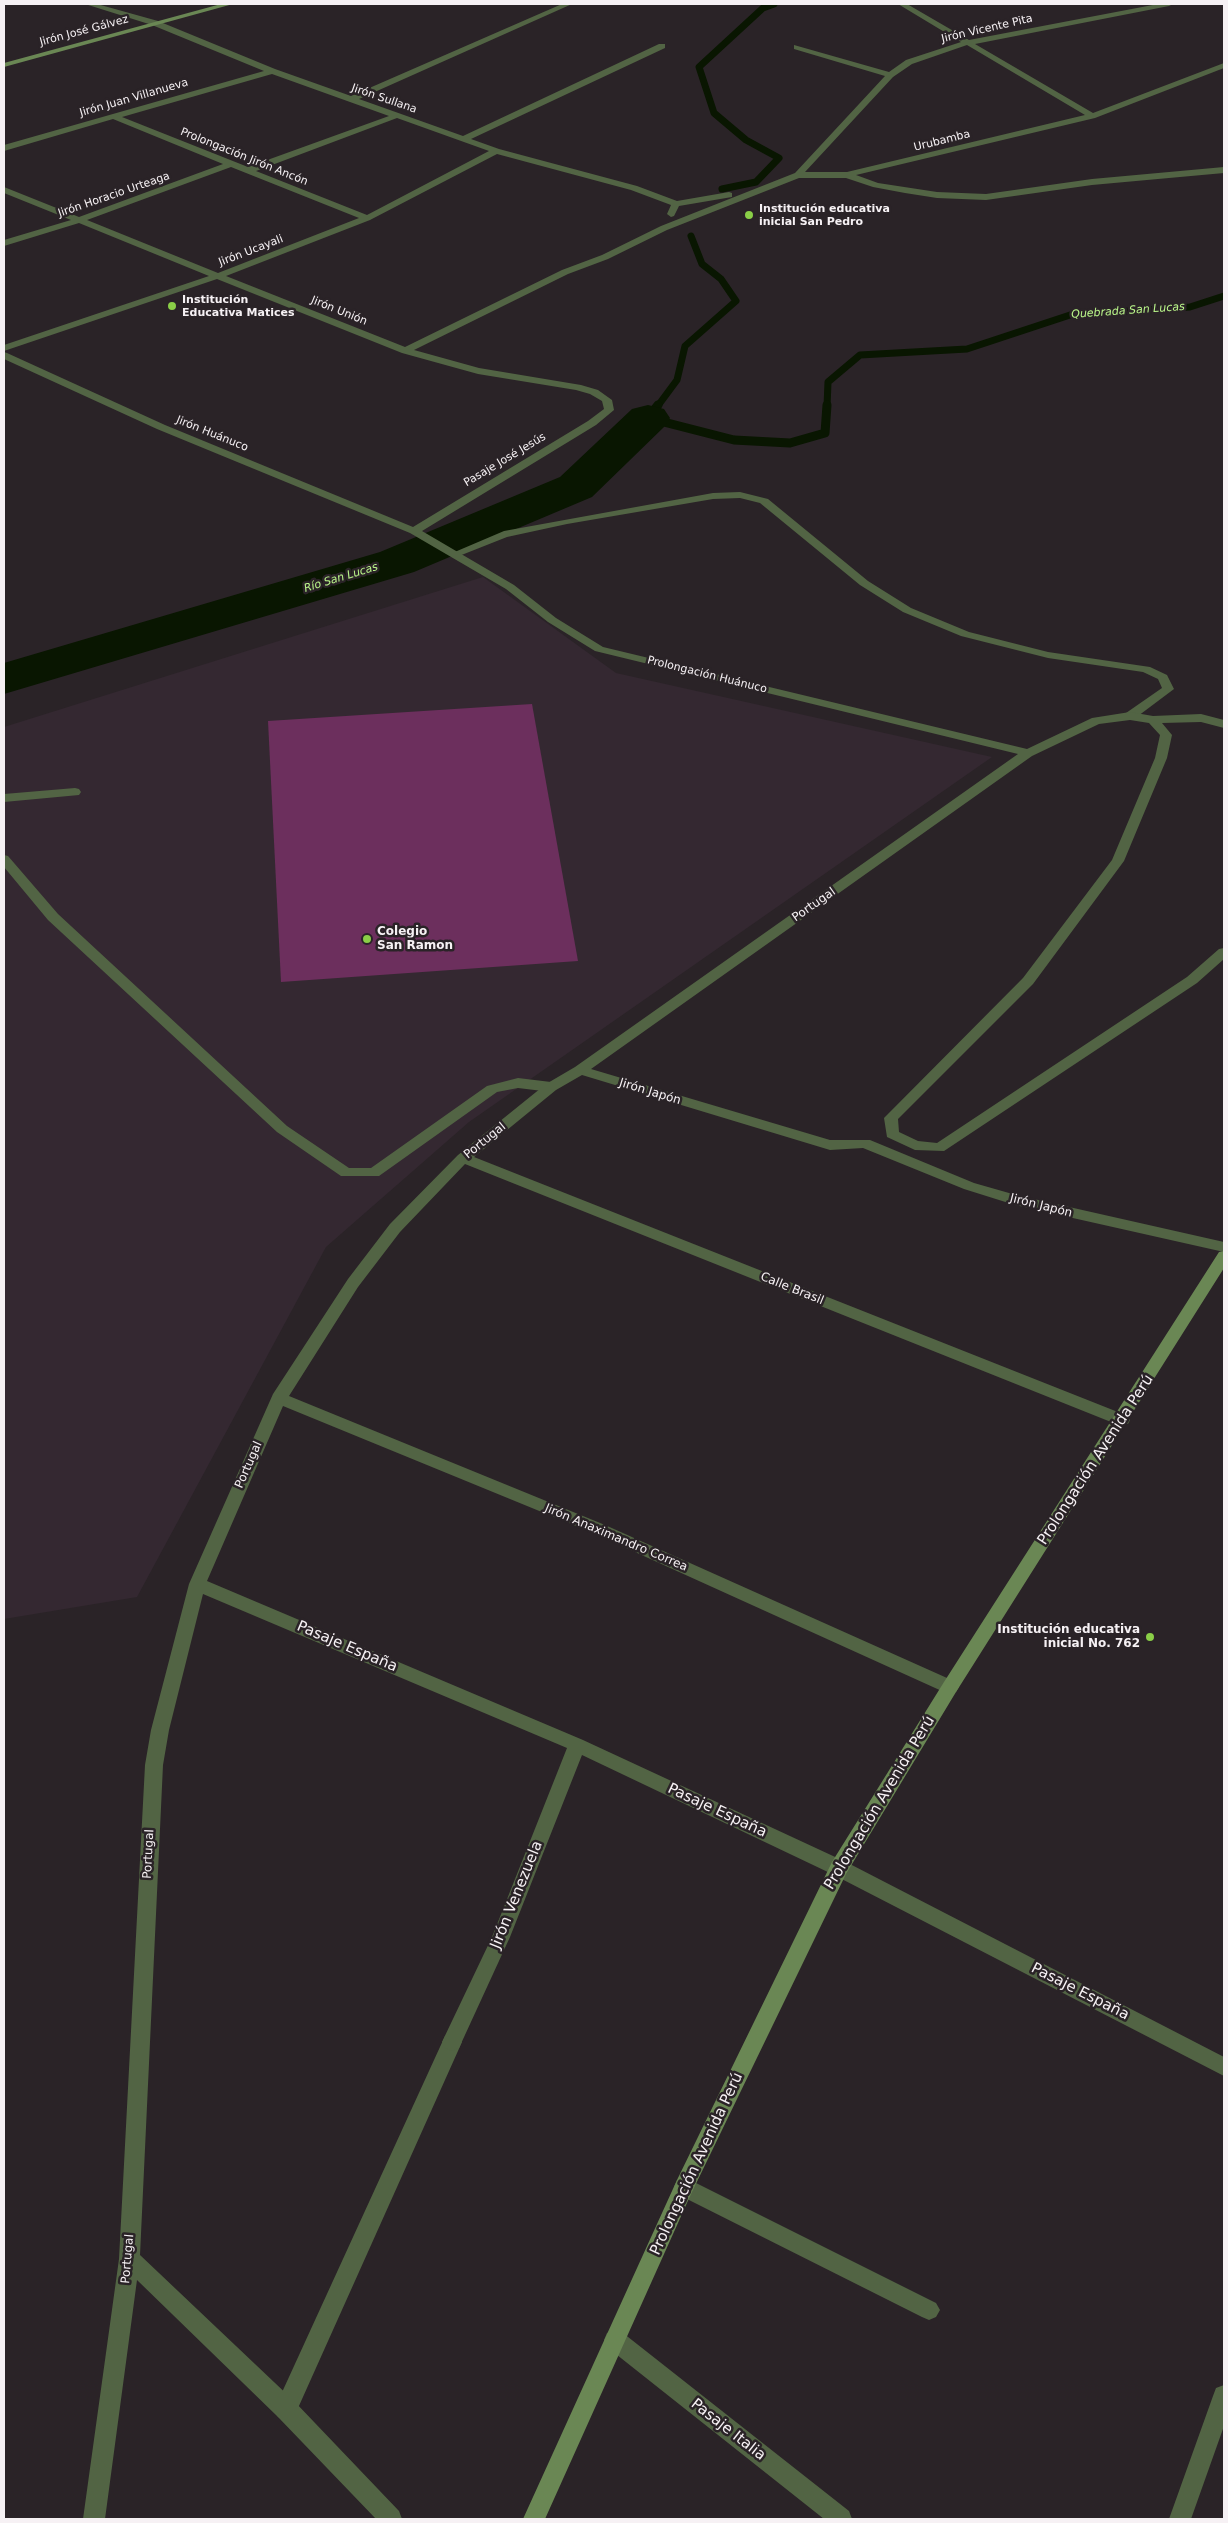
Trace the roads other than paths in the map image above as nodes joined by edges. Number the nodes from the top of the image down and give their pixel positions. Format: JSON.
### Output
{"nodes":[{"id":1,"x":88,"y":4,"type":"edge"},
{"id":2,"x":229,"y":4,"type":"edge"},
{"id":3,"x":568,"y":4,"type":"edge"},
{"id":4,"x":902,"y":4,"type":"edge"},
{"id":5,"x":1169,"y":4,"type":"edge"},
{"id":6,"x":156,"y":23,"type":"junction"},
{"id":7,"x":966,"y":43,"type":"junction"},
{"id":8,"x":662,"y":46,"type":"dead end"},
{"id":9,"x":797,"y":47,"type":"dead end"},
{"id":10,"x":1224,"y":64,"type":"edge"},
{"id":11,"x":4,"y":65,"type":"edge"},
{"id":12,"x":272,"y":71,"type":"junction"},
{"id":13,"x":890,"y":75,"type":"junction"},
{"id":14,"x":350,"y":100,"type":"junction"},
{"id":15,"x":112,"y":116,"type":"junction"},
{"id":16,"x":396,"y":116,"type":"junction"},
{"id":17,"x":1092,"y":116,"type":"junction"},
{"id":18,"x":465,"y":138,"type":"junction"},
{"id":19,"x":4,"y":148,"type":"edge"},
{"id":20,"x":496,"y":150,"type":"junction"},
{"id":21,"x":230,"y":164,"type":"junction"},
{"id":22,"x":1224,"y":170,"type":"edge"},
{"id":23,"x":247,"y":171,"type":"junction"},
{"id":24,"x":798,"y":175,"type":"junction"},
{"id":25,"x":847,"y":175,"type":"junction"},
{"id":26,"x":4,"y":190,"type":"edge"},
{"id":27,"x":756,"y":191,"type":"junction"},
{"id":28,"x":676,"y":204,"type":"junction"},
{"id":29,"x":367,"y":218,"type":"junction"},
{"id":30,"x":80,"y":220,"type":"junction"},
{"id":31,"x":664,"y":228,"type":"junction"},
{"id":32,"x":4,"y":242,"type":"edge"},
{"id":33,"x":220,"y":275,"type":"junction"},
{"id":34,"x":4,"y":348,"type":"edge"},
{"id":35,"x":405,"y":351,"type":"junction"},
{"id":36,"x":4,"y":356,"type":"edge"},
{"id":37,"x":609,"y":410,"type":"joint"},
{"id":38,"x":418,"y":534,"type":"junction"},
{"id":39,"x":450,"y":552,"type":"junction"},
{"id":40,"x":1130,"y":716,"type":"junction"},
{"id":41,"x":1153,"y":720,"type":"junction"},
{"id":42,"x":1224,"y":724,"type":"edge"},
{"id":43,"x":1028,"y":753,"type":"junction"},
{"id":44,"x":75,"y":792,"type":"dead end"},
{"id":45,"x":4,"y":798,"type":"edge"},
{"id":46,"x":4,"y":859,"type":"edge"},
{"id":47,"x":1224,"y":952,"type":"edge"},
{"id":48,"x":580,"y":1070,"type":"junction"},
{"id":49,"x":551,"y":1087,"type":"junction"},
{"id":50,"x":892,"y":1134,"type":"junction"},
{"id":51,"x":865,"y":1143,"type":"junction"},
{"id":52,"x":463,"y":1158,"type":"junction"},
{"id":53,"x":1224,"y":1247,"type":"edge"},
{"id":54,"x":1224,"y":1256,"type":"edge"},
{"id":55,"x":279,"y":1398,"type":"junction"},
{"id":56,"x":1122,"y":1420,"type":"junction"},
{"id":57,"x":197,"y":1584,"type":"junction"},
{"id":58,"x":950,"y":1687,"type":"junction"},
{"id":59,"x":577,"y":1745,"type":"junction"},
{"id":60,"x":839,"y":1868,"type":"junction"},
{"id":61,"x":1224,"y":2067,"type":"edge"},
{"id":62,"x":684,"y":2188,"type":"junction"},
{"id":63,"x":129,"y":2259,"type":"junction"},
{"id":64,"x":929,"y":2310,"type":"dead end"},
{"id":65,"x":615,"y":2340,"type":"junction"},
{"id":66,"x":1224,"y":2396,"type":"edge"},
{"id":67,"x":286,"y":2409,"type":"junction"},
{"id":68,"x":94,"y":2519,"type":"edge"},
{"id":69,"x":391,"y":2519,"type":"edge"},
{"id":70,"x":534,"y":2519,"type":"edge"},
{"id":71,"x":841,"y":2519,"type":"edge"},
{"id":72,"x":1180,"y":2519,"type":"edge"}],
"edges":[{"from":1,"to":6,"type":"street","name":"Jirón Sullana"},
{"from":2,"to":6,"type":"street","name":"Jirón José Gálvez"},
{"from":3,"to":14,"type":"street"},
{"from":4,"to":7,"type":"street"},
{"from":5,"to":7,"type":"street","name":"Jirón Vicente Pita"},
{"from":6,"to":11,"type":"street","name":"Jirón José Gálvez"},
{"from":6,"to":12,"type":"street","name":"Jirón Sullana"},
{"from":7,"to":13,"type":"street","name":"Jirón Vicente Pita"},
{"from":7,"to":17,"type":"street"},
{"from":8,"to":18,"type":"street"},
{"from":9,"to":13,"type":"street"},
{"from":10,"to":17,"type":"street","name":"Urubamba"},
{"from":12,"to":14,"type":"street","name":"Jirón Sullana"},
{"from":12,"to":15,"type":"street","name":"Jirón Juan Villanueva"},
{"from":13,"to":24,"type":"street","name":"Jirón Vicente Pita"},
{"from":14,"to":16,"type":"street","name":"Jirón Sullana"},
{"from":15,"to":19,"type":"street","name":"Jirón Juan Villanueva"},
{"from":15,"to":21,"type":"street","name":"Prolongación Jirón Ancón"},
{"from":16,"to":18,"type":"street","name":"Jirón Sullana"},
{"from":16,"to":23,"type":"street"},
{"from":17,"to":25,"type":"street","name":"Urubamba"},
{"from":18,"to":20,"type":"street","name":"Jirón Sullana"},
{"from":20,"to":28,"type":"street","name":"Jirón Sullana"},
{"from":20,"to":29,"type":"street","name":"Jirón Ucayali"},
{"from":21,"to":23,"type":"street","name":"Prolongación Jirón Ancón"},
{"from":21,"to":30,"type":"street","name":"Jirón Horacio Urteaga"},
{"from":22,"to":25,"type":"street"},
{"from":23,"to":29,"type":"street","name":"Prolongación Jirón Ancón"},
{"from":24,"to":25,"type":"street","name":"Urubamba"},
{"from":24,"to":27,"type":"street","name":"Urubamba"},
{"from":26,"to":30,"type":"street","name":"Jirón Unión"},
{"from":27,"to":28,"type":"street"},
{"from":27,"to":31,"type":"street","name":"Urubamba"},
{"from":28,"to":31,"type":"street"},
{"from":29,"to":33,"type":"street","name":"Jirón Ucayali"},
{"from":30,"to":32,"type":"street","name":"Jirón Horacio Urteaga"},
{"from":30,"to":33,"type":"street","name":"Jirón Unión"},
{"from":31,"to":35,"type":"street","name":"Urubamba"},
{"from":33,"to":34,"type":"street","name":"Jirón Ucayali"},
{"from":33,"to":35,"type":"street","name":"Jirón Unión"},
{"from":35,"to":37,"type":"street","name":"Jirón Unión"},
{"from":36,"to":38,"type":"street","name":"Jirón Huánuco"},
{"from":37,"to":38,"type":"street","name":"Pasaje José Jesús"},
{"from":38,"to":39,"type":"street","name":"Prolongación Huánuco"},
{"from":39,"to":40,"type":"street"},
{"from":39,"to":43,"type":"street","name":"Prolongación Huánuco"},
{"from":40,"to":41,"type":"street"},
{"from":40,"to":43,"type":"street","name":"Portugal"},
{"from":41,"to":42,"type":"street"},
{"from":41,"to":50,"type":"street"},
{"from":43,"to":48,"type":"street","name":"Portugal"},
{"from":44,"to":45,"type":"street"},
{"from":46,"to":49,"type":"street"},
{"from":47,"to":50,"type":"street"},
{"from":48,"to":49,"type":"street","name":"Portugal"},
{"from":48,"to":51,"type":"street","name":"Jirón Japón"},
{"from":49,"to":52,"type":"street","name":"Portugal"},
{"from":50,"to":51,"type":"street","name":"Jirón Japón"},
{"from":51,"to":53,"type":"street","name":"Jirón Japón"},
{"from":52,"to":55,"type":"street","name":"Portugal"},
{"from":52,"to":56,"type":"street","name":"Calle Brasil"},
{"from":54,"to":56,"type":"street","name":"Prolongación Avenida Perú"},
{"from":55,"to":57,"type":"street","name":"Portugal"},
{"from":55,"to":58,"type":"street","name":"Jirón Anaximandro Correa"},
{"from":56,"to":58,"type":"street","name":"Prolongación Avenida Perú"},
{"from":57,"to":59,"type":"street","name":"Pasaje España"},
{"from":57,"to":63,"type":"street","name":"Portugal"},
{"from":58,"to":60,"type":"street","name":"Prolongación Avenida Perú"},
{"from":59,"to":60,"type":"street","name":"Pasaje España"},
{"from":59,"to":67,"type":"street","name":"Jirón Venezuela"},
{"from":60,"to":61,"type":"street","name":"Pasaje España"},
{"from":60,"to":62,"type":"street","name":"Prolongación Avenida Perú"},
{"from":62,"to":64,"type":"street"},
{"from":62,"to":65,"type":"street","name":"Prolongación Avenida Perú"},
{"from":63,"to":67,"type":"street"},
{"from":63,"to":68,"type":"street","name":"Portugal"},
{"from":65,"to":70,"type":"street","name":"Prolongación Avenida Perú"},
{"from":65,"to":71,"type":"street","name":"Pasaje Italia"},
{"from":66,"to":72,"type":"street"},
{"from":67,"to":69,"type":"street"}]}
